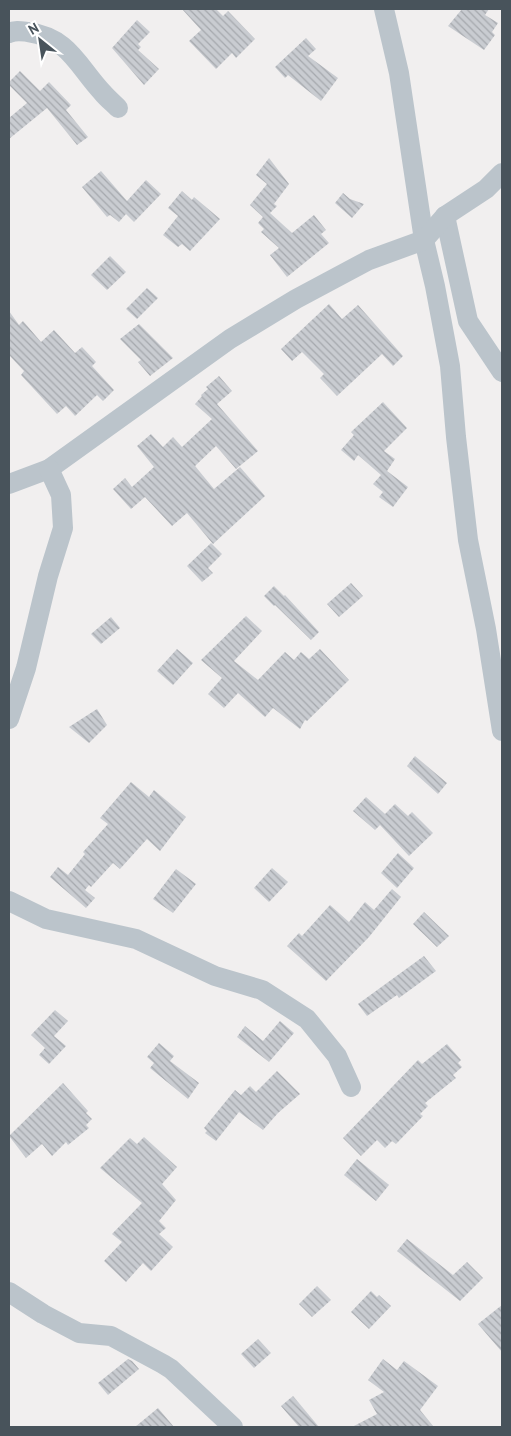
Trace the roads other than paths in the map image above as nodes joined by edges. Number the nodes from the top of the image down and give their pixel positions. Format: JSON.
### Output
{"nodes":[{"id":1,"x":384,"y":9,"type":"edge"},
{"id":2,"x":9,"y":32,"type":"edge"},
{"id":3,"x":118,"y":108,"type":"dead end"},
{"id":4,"x":502,"y":172,"type":"edge"},
{"id":5,"x":445,"y":216,"type":"junction"},
{"id":6,"x":424,"y":240,"type":"junction"},
{"id":7,"x":502,"y":372,"type":"edge"},
{"id":8,"x":49,"y":470,"type":"junction"},
{"id":9,"x":9,"y":484,"type":"edge"},
{"id":10,"x":9,"y":718,"type":"edge"},
{"id":11,"x":502,"y":731,"type":"edge"},
{"id":12,"x":9,"y":900,"type":"edge"},
{"id":13,"x":351,"y":1087,"type":"dead end"},
{"id":14,"x":9,"y":1292,"type":"edge"},
{"id":15,"x":233,"y":1427,"type":"edge"}],
"edges":[{"from":1,"to":6,"type":"street"},
{"from":2,"to":3,"type":"street"},
{"from":4,"to":5,"type":"street"},
{"from":5,"to":6,"type":"street"},
{"from":5,"to":7,"type":"street"},
{"from":6,"to":8,"type":"street"},
{"from":6,"to":11,"type":"street"},
{"from":8,"to":9,"type":"street"},
{"from":8,"to":10,"type":"street"},
{"from":12,"to":13,"type":"street"},
{"from":14,"to":15,"type":"street"}]}
